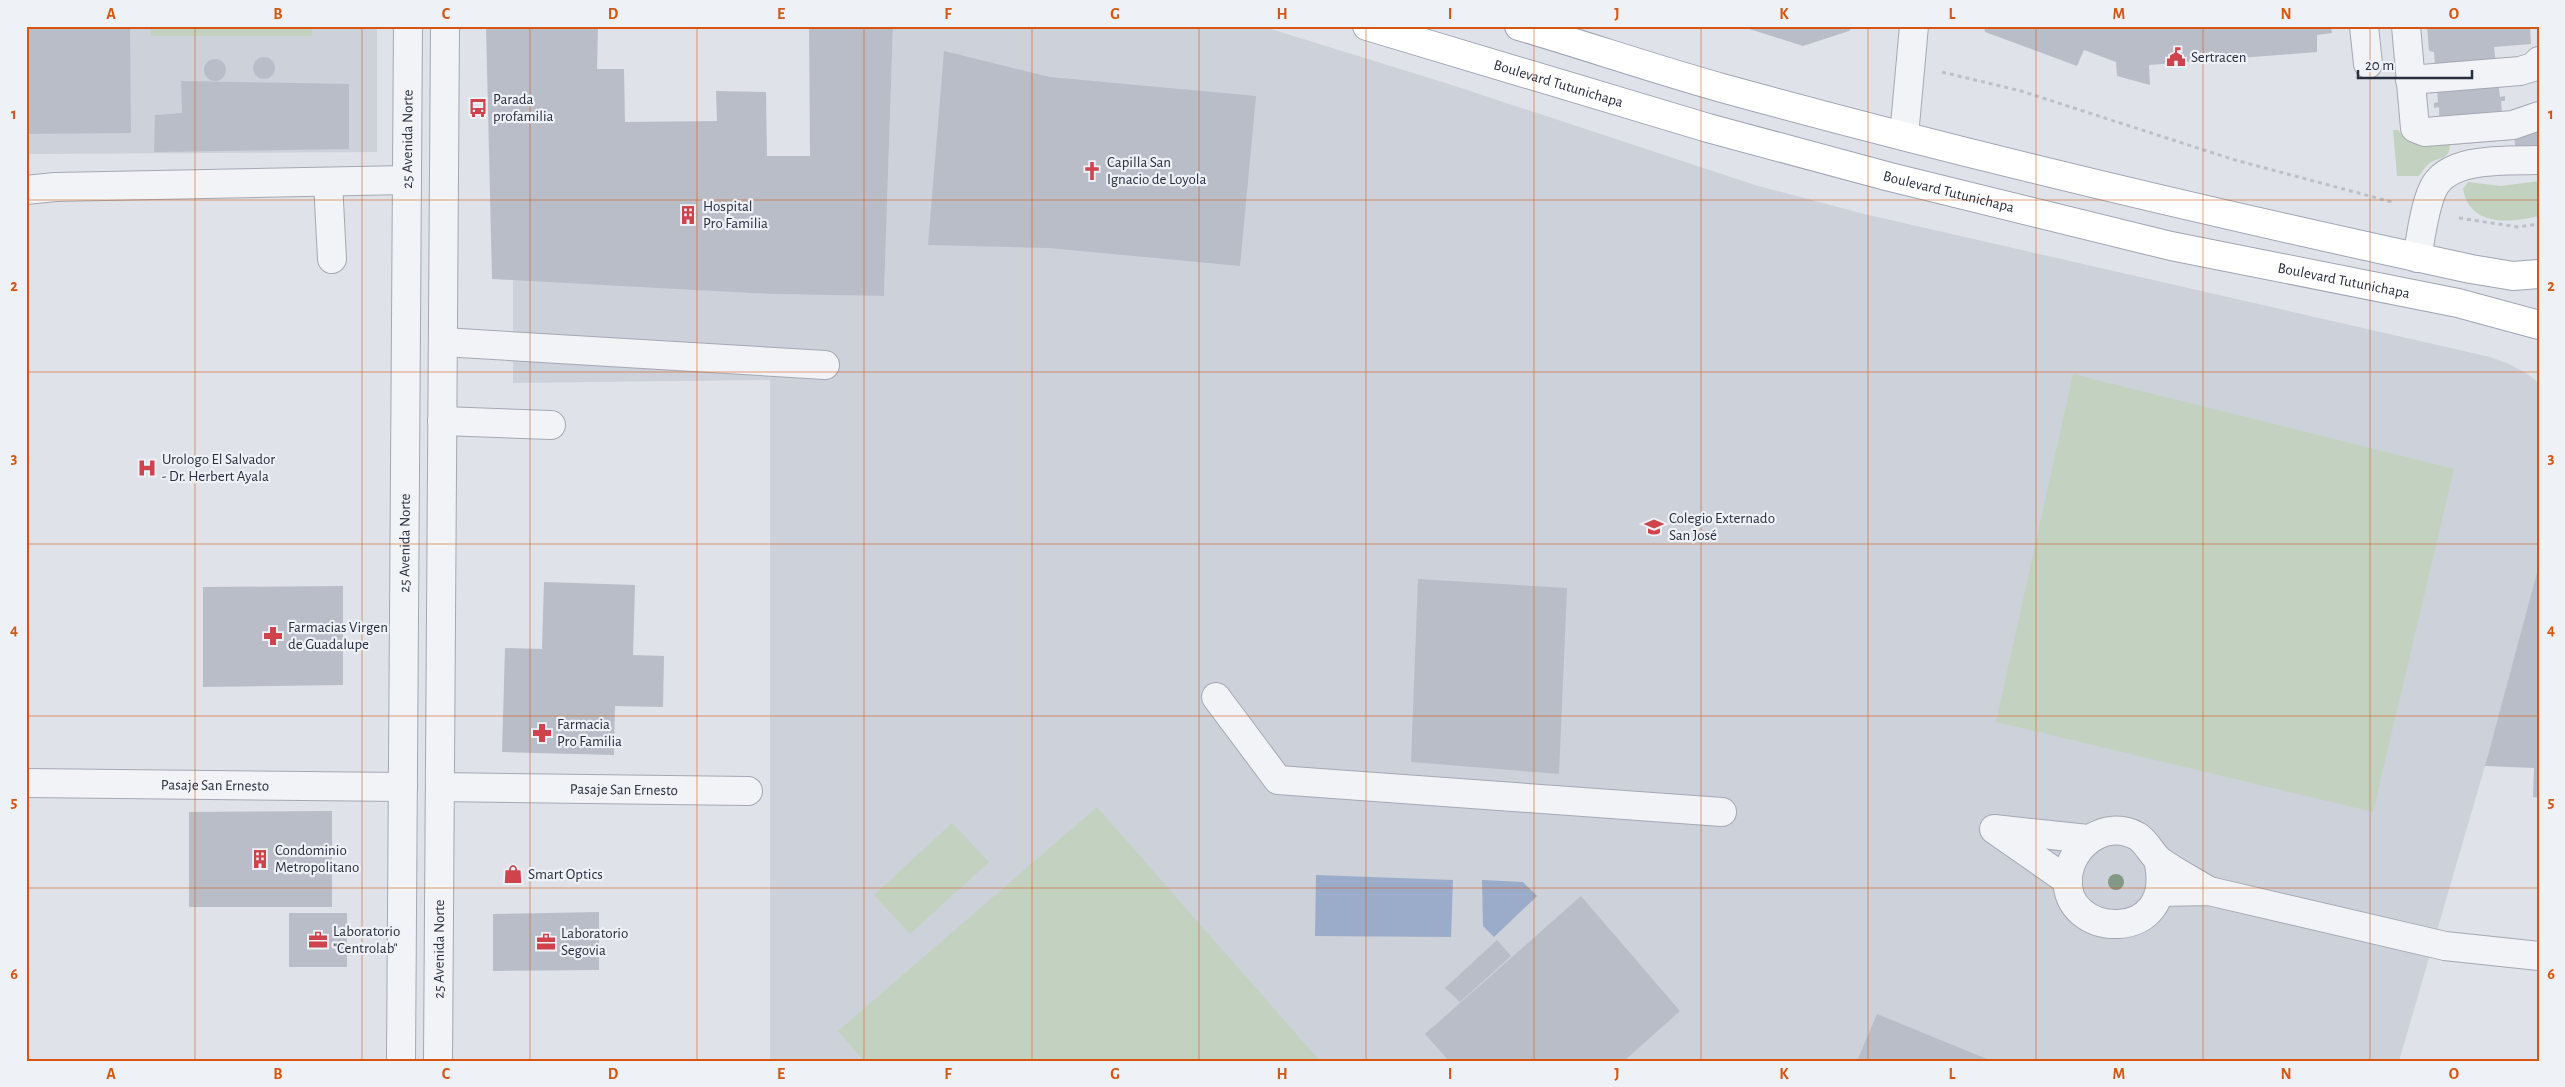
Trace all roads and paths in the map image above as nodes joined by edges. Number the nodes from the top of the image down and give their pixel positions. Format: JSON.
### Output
{"nodes":[{"id":1,"x":408,"y":26,"type":"edge"},
{"id":2,"x":444,"y":26,"type":"edge"},
{"id":3,"x":1368,"y":26,"type":"edge"},
{"id":4,"x":1519,"y":26,"type":"edge"},
{"id":5,"x":1914,"y":26,"type":"edge"},
{"id":6,"x":2364,"y":26,"type":"edge"},
{"id":7,"x":2406,"y":26,"type":"edge"},
{"id":8,"x":2539,"y":61,"type":"edge"},
{"id":9,"x":1910,"y":64,"type":"junction"},
{"id":10,"x":2368,"y":64,"type":"dead end"},
{"id":11,"x":2539,"y":80,"type":"edge"},
{"id":12,"x":2412,"y":98,"type":"junction"},
{"id":13,"x":2539,"y":98,"type":"edge"},
{"id":14,"x":2539,"y":116,"type":"edge"},
{"id":15,"x":1904,"y":136,"type":"junction"},
{"id":16,"x":2539,"y":160,"type":"edge"},
{"id":17,"x":407,"y":180,"type":"junction"},
{"id":18,"x":328,"y":182,"type":"junction"},
{"id":19,"x":26,"y":190,"type":"edge"},
{"id":20,"x":2428,"y":211,"type":"junction"},
{"id":21,"x":2539,"y":224,"type":"edge"},
{"id":22,"x":2417,"y":258,"type":"junction"},
{"id":23,"x":332,"y":259,"type":"dead end"},
{"id":24,"x":2539,"y":274,"type":"edge"},
{"id":25,"x":2539,"y":325,"type":"edge"},
{"id":26,"x":442,"y":342,"type":"junction"},
{"id":27,"x":825,"y":365,"type":"dead end"},
{"id":28,"x":442,"y":422,"type":"junction"},
{"id":29,"x":551,"y":424,"type":"dead end"},
{"id":30,"x":1216,"y":697,"type":"dead end"},
{"id":31,"x":26,"y":783,"type":"edge"},
{"id":32,"x":403,"y":787,"type":"junction"},
{"id":33,"x":440,"y":787,"type":"junction"},
{"id":34,"x":748,"y":791,"type":"dead end"},
{"id":35,"x":1722,"y":812,"type":"dead end"},
{"id":36,"x":2088,"y":839,"type":"junction"},
{"id":37,"x":2158,"y":860,"type":"junction"},
{"id":38,"x":2068,"y":881,"type":"junction"},
{"id":39,"x":2208,"y":891,"type":"junction"},
{"id":40,"x":2160,"y":892,"type":"junction"},
{"id":41,"x":2539,"y":956,"type":"edge"},
{"id":42,"x":401,"y":1061,"type":"edge"},
{"id":43,"x":438,"y":1061,"type":"edge"}],
"edges":[{"from":1,"to":17,"type":"street","name":"25 Avenida Norte"},
{"from":2,"to":26,"type":"street","name":"25 Avenida Norte"},
{"from":3,"to":25,"type":"main road","name":"Boulevard Tutunichapa"},
{"from":4,"to":15,"type":"main road"},
{"from":5,"to":9,"type":"street"},
{"from":6,"to":10,"type":"street"},
{"from":7,"to":12,"type":"street"},
{"from":8,"to":12,"type":"street"},
{"from":9,"to":15,"type":"street"},
{"from":9,"to":20,"type":"path"},
{"from":11,"to":12,"type":"street"},
{"from":12,"to":13,"type":"street"},
{"from":12,"to":14,"type":"street"},
{"from":15,"to":22,"type":"main road"},
{"from":16,"to":20,"type":"street"},
{"from":17,"to":18,"type":"street"},
{"from":17,"to":32,"type":"street","name":"25 Avenida Norte"},
{"from":18,"to":19,"type":"street"},
{"from":18,"to":23,"type":"street"},
{"from":20,"to":21,"type":"path"},
{"from":20,"to":22,"type":"street"},
{"from":22,"to":24,"type":"main road"},
{"from":26,"to":27,"type":"street"},
{"from":26,"to":28,"type":"street","name":"25 Avenida Norte"},
{"from":28,"to":29,"type":"street"},
{"from":28,"to":33,"type":"street","name":"25 Avenida Norte"},
{"from":30,"to":35,"type":"street"},
{"from":31,"to":32,"type":"street","name":"Pasaje San Ernesto"},
{"from":32,"to":42,"type":"street","name":"25 Avenida Norte"},
{"from":33,"to":34,"type":"street","name":"Pasaje San Ernesto"},
{"from":33,"to":43,"type":"street","name":"25 Avenida Norte"},
{"from":36,"to":37,"type":"street"},
{"from":36,"to":38,"type":"street"},
{"from":36,"to":38,"type":"street"},
{"from":37,"to":39,"type":"street"},
{"from":37,"to":40,"type":"street"},
{"from":38,"to":40,"type":"street"},
{"from":39,"to":40,"type":"street"},
{"from":39,"to":41,"type":"street"}]}
